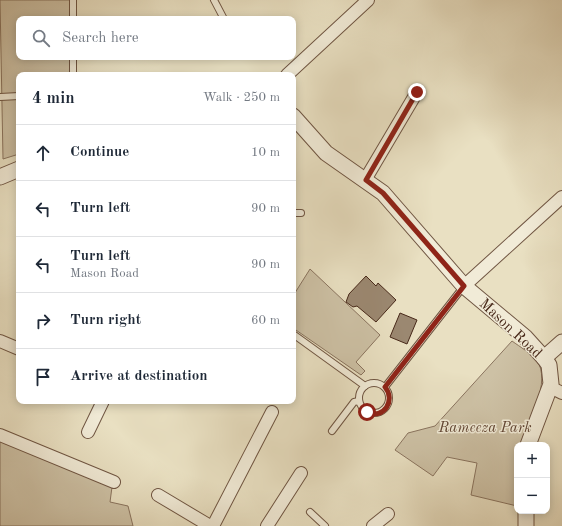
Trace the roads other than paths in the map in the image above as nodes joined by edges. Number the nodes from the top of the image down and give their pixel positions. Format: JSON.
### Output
{"nodes":[{"id":1,"x":73,"y":0,"type":"edge"},
{"id":2,"x":214,"y":0,"type":"edge"},
{"id":3,"x":368,"y":0,"type":"edge"},
{"id":4,"x":73,"y":16,"type":"edge"},
{"id":5,"x":222,"y":16,"type":"edge"},
{"id":6,"x":73,"y":60,"type":"edge"},
{"id":7,"x":73,"y":72,"type":"edge"},
{"id":8,"x":290,"y":72,"type":"edge"},
{"id":9,"x":417,"y":92,"type":"dead end"},
{"id":10,"x":16,"y":96,"type":"edge"},
{"id":11,"x":0,"y":97,"type":"edge"},
{"id":12,"x":296,"y":119,"type":"edge"},
{"id":13,"x":16,"y":170,"type":"edge"},
{"id":14,"x":0,"y":177,"type":"edge"},
{"id":15,"x":366,"y":180,"type":"junction"},
{"id":16,"x":562,"y":197,"type":"edge"},
{"id":17,"x":296,"y":212,"type":"edge"},
{"id":18,"x":301,"y":213,"type":"dead end"},
{"id":19,"x":464,"y":286,"type":"junction"},
{"id":20,"x":296,"y":336,"type":"edge"},
{"id":21,"x":0,"y":341,"type":"edge"},
{"id":22,"x":562,"y":342,"type":"edge"},
{"id":23,"x":16,"y":348,"type":"edge"},
{"id":24,"x":544,"y":358,"type":"junction"},
{"id":25,"x":365,"y":386,"type":"junction"},
{"id":26,"x":385,"y":387,"type":"junction"},
{"id":27,"x":556,"y":390,"type":"edge"},
{"id":28,"x":359,"y":401,"type":"junction"},
{"id":29,"x":102,"y":404,"type":"edge"},
{"id":30,"x":272,"y":412,"type":"dead end"},
{"id":31,"x":332,"y":431,"type":"dead end"},
{"id":32,"x":88,"y":432,"type":"dead end"},
{"id":33,"x":0,"y":435,"type":"edge"},
{"id":34,"x":530,"y":442,"type":"edge"},
{"id":35,"x":301,"y":473,"type":"dead end"},
{"id":36,"x":114,"y":482,"type":"dead end"},
{"id":37,"x":158,"y":495,"type":"dead end"},
{"id":38,"x":310,"y":512,"type":"dead end"},
{"id":39,"x":388,"y":514,"type":"dead end"},
{"id":40,"x":526,"y":514,"type":"edge"},
{"id":41,"x":210,"y":526,"type":"edge"},
{"id":42,"x":213,"y":526,"type":"edge"},
{"id":43,"x":267,"y":526,"type":"edge"},
{"id":44,"x":325,"y":526,"type":"edge"},
{"id":45,"x":373,"y":526,"type":"edge"},
{"id":46,"x":526,"y":526,"type":"edge"}],
"edges":[{"from":1,"to":4,"type":"lane"},
{"from":2,"to":5,"type":"lane"},
{"from":3,"to":8,"type":"street"},
{"from":6,"to":7,"type":"lane"},
{"from":9,"to":15,"type":"street"},
{"from":10,"to":11,"type":"lane"},
{"from":12,"to":15,"type":"street","name":"Mason Road"},
{"from":13,"to":14,"type":"street"},
{"from":15,"to":19,"type":"street","name":"Mason Road"},
{"from":16,"to":19,"type":"street"},
{"from":17,"to":18,"type":"lane"},
{"from":19,"to":24,"type":"street","name":"Mason Road"},
{"from":19,"to":26,"type":"lane"},
{"from":20,"to":25,"type":"lane"},
{"from":21,"to":23,"type":"street"},
{"from":22,"to":24,"type":"street"},
{"from":24,"to":27,"type":"street","name":"Mason Road"},
{"from":25,"to":26,"type":"lane"},
{"from":25,"to":28,"type":"lane"},
{"from":26,"to":28,"type":"lane"},
{"from":27,"to":34,"type":"street","name":"Mason Road"},
{"from":28,"to":31,"type":"lane"},
{"from":29,"to":32,"type":"street"},
{"from":30,"to":42,"type":"street"},
{"from":33,"to":36,"type":"street"},
{"from":35,"to":43,"type":"street"},
{"from":37,"to":41,"type":"street"},
{"from":38,"to":44,"type":"lane"},
{"from":39,"to":45,"type":"street"},
{"from":40,"to":46,"type":"street"}]}
